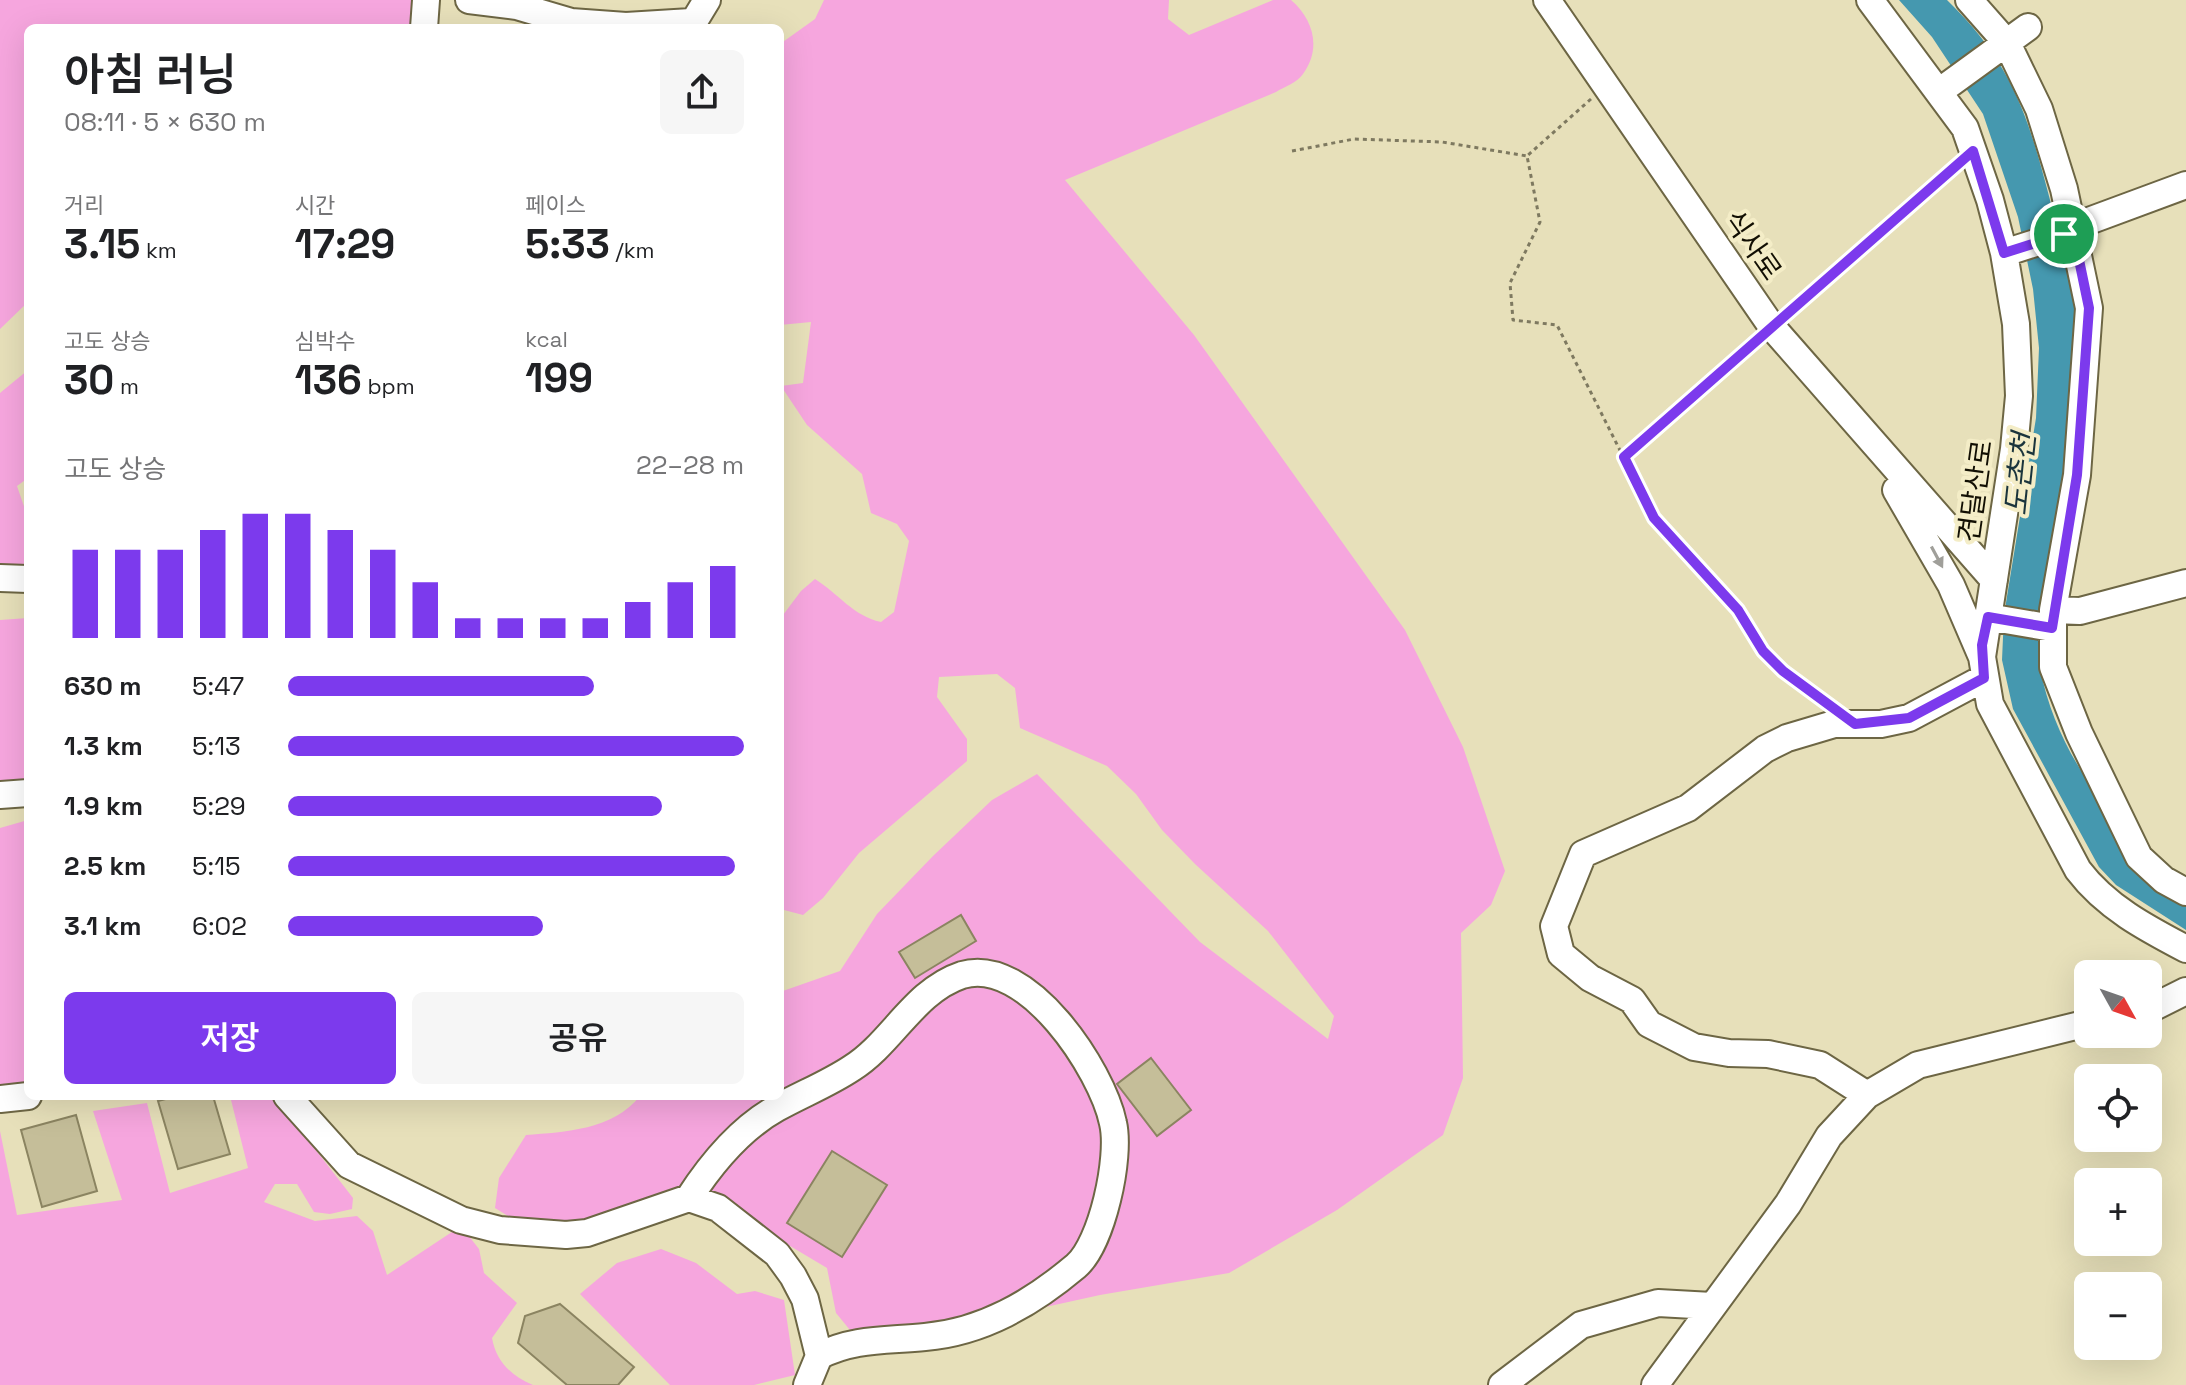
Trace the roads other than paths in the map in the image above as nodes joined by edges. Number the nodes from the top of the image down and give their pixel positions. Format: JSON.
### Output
{"nodes":[{"id":1,"x":426,"y":0,"type":"edge"},
{"id":2,"x":469,"y":0,"type":"edge"},
{"id":3,"x":707,"y":0,"type":"edge"},
{"id":4,"x":1547,"y":0,"type":"edge"},
{"id":5,"x":1870,"y":0,"type":"edge"},
{"id":6,"x":1969,"y":0,"type":"edge"},
{"id":7,"x":424,"y":24,"type":"edge"},
{"id":8,"x":598,"y":24,"type":"edge"},
{"id":9,"x":691,"y":24,"type":"edge"},
{"id":10,"x":2028,"y":27,"type":"dead end"},
{"id":11,"x":2002,"y":47,"type":"junction"},
{"id":12,"x":1945,"y":87,"type":"junction"},
{"id":13,"x":2186,"y":185,"type":"edge"},
{"id":14,"x":2068,"y":232,"type":"junction"},
{"id":15,"x":2009,"y":251,"type":"junction"},
{"id":16,"x":1889,"y":463,"type":"junction"},
{"id":17,"x":0,"y":578,"type":"edge"},
{"id":18,"x":24,"y":579,"type":"edge"},
{"id":19,"x":1994,"y":580,"type":"junction"},
{"id":20,"x":2186,"y":583,"type":"edge"},
{"id":21,"x":1991,"y":617,"type":"junction"},
{"id":22,"x":2050,"y":621,"type":"junction"},
{"id":23,"x":1983,"y":667,"type":"junction"},
{"id":24,"x":24,"y":793,"type":"edge"},
{"id":25,"x":0,"y":795,"type":"edge"},
{"id":26,"x":2186,"y":892,"type":"edge"},
{"id":27,"x":2186,"y":949,"type":"edge"},
{"id":28,"x":2186,"y":991,"type":"edge"},
{"id":29,"x":2162,"y":1003,"type":"edge"},
{"id":30,"x":2074,"y":1026,"type":"edge"},
{"id":31,"x":1867,"y":1095,"type":"junction"},
{"id":32,"x":24,"y":1096,"type":"edge"},
{"id":33,"x":0,"y":1099,"type":"edge"},
{"id":34,"x":291,"y":1100,"type":"edge"},
{"id":35,"x":689,"y":1198,"type":"junction"},
{"id":36,"x":1712,"y":1306,"type":"junction"},
{"id":37,"x":819,"y":1356,"type":"junction"},
{"id":38,"x":807,"y":1385,"type":"edge"},
{"id":39,"x":1502,"y":1385,"type":"edge"},
{"id":40,"x":1655,"y":1385,"type":"edge"}],
"edges":[{"from":1,"to":7,"type":"street"},
{"from":2,"to":8,"type":"street"},
{"from":3,"to":9,"type":"street"},
{"from":4,"to":16,"type":"street","name":"식사로"},
{"from":5,"to":12,"type":"street","name":"견달산로"},
{"from":6,"to":11,"type":"street"},
{"from":10,"to":11,"type":"street"},
{"from":11,"to":12,"type":"street"},
{"from":11,"to":14,"type":"street"},
{"from":12,"to":15,"type":"street","name":"견달산로"},
{"from":13,"to":14,"type":"street"},
{"from":14,"to":15,"type":"street"},
{"from":14,"to":22,"type":"street"},
{"from":15,"to":19,"type":"street","name":"견달산로"},
{"from":16,"to":19,"type":"street","name":"식사로"},
{"from":16,"to":23,"type":"street","one_way":true},
{"from":17,"to":18,"type":"street"},
{"from":19,"to":21,"type":"street","name":"견달산로"},
{"from":20,"to":22,"type":"street"},
{"from":21,"to":22,"type":"street"},
{"from":21,"to":23,"type":"street","name":"견달산로"},
{"from":22,"to":26,"type":"street"},
{"from":23,"to":27,"type":"street","name":"견달산로"},
{"from":23,"to":31,"type":"street"},
{"from":24,"to":25,"type":"street"},
{"from":28,"to":29,"type":"street"},
{"from":30,"to":31,"type":"street"},
{"from":31,"to":36,"type":"street"},
{"from":32,"to":33,"type":"street"},
{"from":34,"to":35,"type":"street"},
{"from":35,"to":37,"type":"street"},
{"from":35,"to":37,"type":"street"},
{"from":36,"to":39,"type":"street"},
{"from":36,"to":40,"type":"street"},
{"from":37,"to":38,"type":"street"}]}
